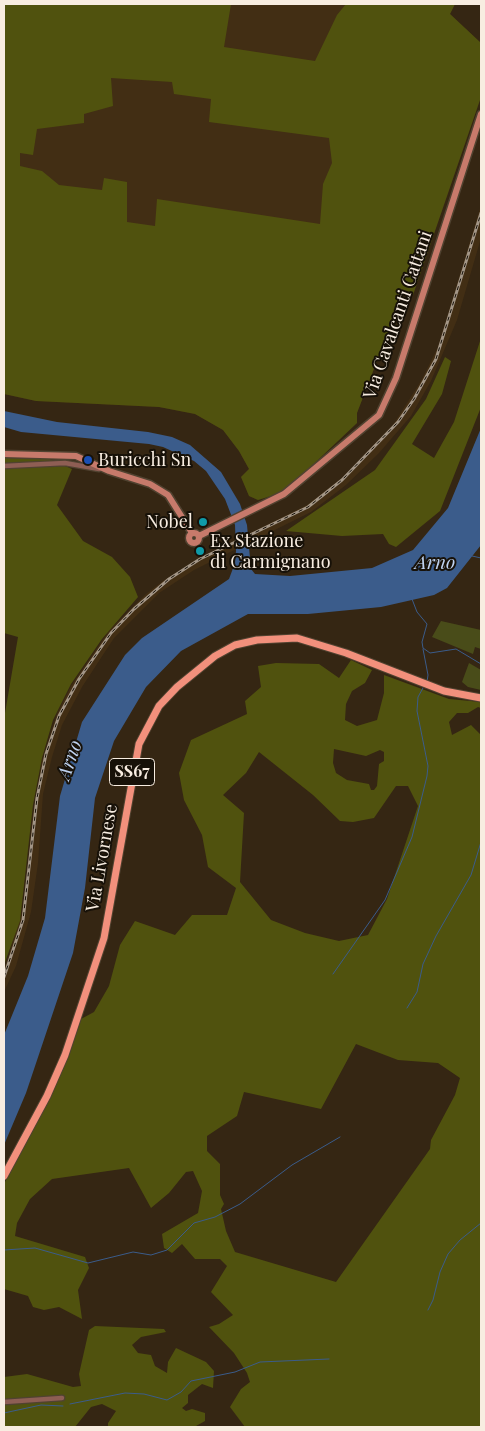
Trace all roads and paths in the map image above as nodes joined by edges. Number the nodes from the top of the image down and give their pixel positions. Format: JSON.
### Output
{"nodes":[{"id":1,"x":481,"y":114,"type":"edge"},
{"id":2,"x":4,"y":454,"type":"edge"},
{"id":3,"x":4,"y":466,"type":"edge"},
{"id":4,"x":109,"y":471,"type":"junction"},
{"id":5,"x":481,"y":698,"type":"edge"},
{"id":6,"x":4,"y":1176,"type":"edge"},
{"id":7,"x":62,"y":1398,"type":"dead end"},
{"id":8,"x":4,"y":1402,"type":"edge"}],
"edges":[{"from":1,"to":4,"type":"street","name":"Via Cavalcanti Cattani"},
{"from":2,"to":4,"type":"street"},
{"from":3,"to":4,"type":"street"},
{"from":5,"to":6,"type":"main road","name":"Via Livornese","number":"SS67"},
{"from":7,"to":8,"type":"street"}]}
